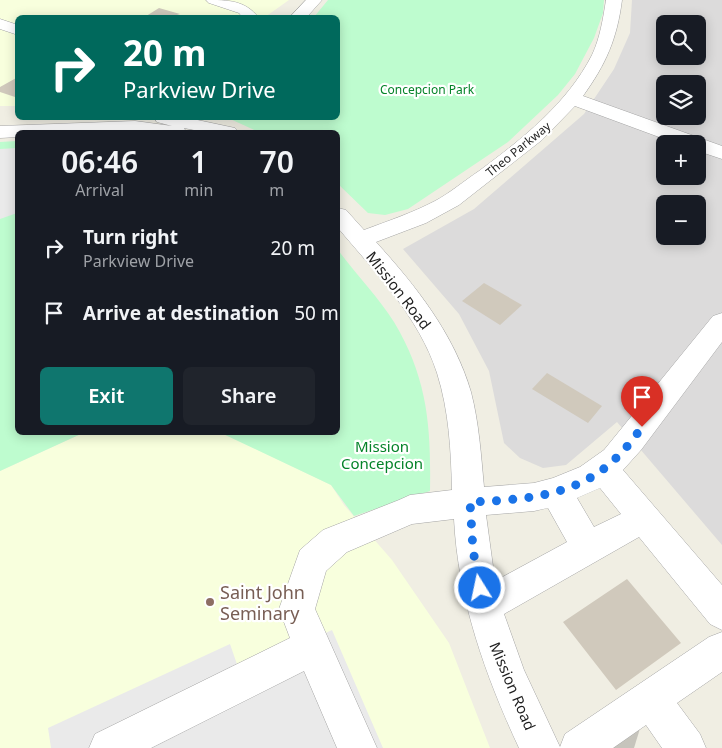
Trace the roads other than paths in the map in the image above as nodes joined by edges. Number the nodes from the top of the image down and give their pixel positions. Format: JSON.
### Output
{"nodes":[{"id":1,"x":214,"y":0,"type":"edge"},
{"id":2,"x":314,"y":0,"type":"edge"},
{"id":3,"x":614,"y":0,"type":"edge"},
{"id":4,"x":249,"y":15,"type":"edge"},
{"id":5,"x":300,"y":15,"type":"edge"},
{"id":6,"x":573,"y":99,"type":"junction"},
{"id":7,"x":15,"y":115,"type":"edge"},
{"id":8,"x":0,"y":116,"type":"edge"},
{"id":9,"x":164,"y":121,"type":"edge"},
{"id":10,"x":54,"y":130,"type":"edge"},
{"id":11,"x":175,"y":130,"type":"edge"},
{"id":12,"x":216,"y":130,"type":"edge"},
{"id":13,"x":15,"y":131,"type":"edge"},
{"id":14,"x":0,"y":132,"type":"edge"},
{"id":15,"x":672,"y":135,"type":"edge"},
{"id":16,"x":706,"y":147,"type":"edge"},
{"id":17,"x":722,"y":153,"type":"edge"},
{"id":18,"x":340,"y":217,"type":"edge"},
{"id":19,"x":360,"y":240,"type":"junction"},
{"id":20,"x":722,"y":324,"type":"edge"},
{"id":21,"x":603,"y":469,"type":"junction"},
{"id":22,"x":556,"y":492,"type":"junction"},
{"id":23,"x":470,"y":502,"type":"junction"},
{"id":24,"x":644,"y":518,"type":"junction"},
{"id":25,"x":588,"y":548,"type":"junction"},
{"id":26,"x":483,"y":607,"type":"junction"},
{"id":27,"x":722,"y":612,"type":"edge"},
{"id":28,"x":312,"y":647,"type":"junction"},
{"id":29,"x":722,"y":650,"type":"edge"},
{"id":30,"x":651,"y":700,"type":"junction"},
{"id":31,"x":109,"y":748,"type":"edge"},
{"id":32,"x":357,"y":748,"type":"edge"},
{"id":33,"x":540,"y":748,"type":"edge"},
{"id":34,"x":579,"y":748,"type":"edge"},
{"id":35,"x":686,"y":748,"type":"edge"}],
"edges":[{"from":1,"to":4,"type":"street"},
{"from":2,"to":5,"type":"street"},
{"from":3,"to":6,"type":"street","name":"Theo Parkway"},
{"from":6,"to":15,"type":"street"},
{"from":6,"to":19,"type":"street","name":"Theo Parkway"},
{"from":7,"to":8,"type":"street"},
{"from":9,"to":10,"type":"street"},
{"from":9,"to":11,"type":"street"},
{"from":9,"to":12,"type":"street"},
{"from":13,"to":14,"type":"street"},
{"from":16,"to":17,"type":"street"},
{"from":18,"to":19,"type":"street","name":"Mission Road"},
{"from":19,"to":23,"type":"street","name":"Mission Road"},
{"from":20,"to":21,"type":"street"},
{"from":21,"to":22,"type":"street"},
{"from":21,"to":24,"type":"street"},
{"from":22,"to":23,"type":"street"},
{"from":22,"to":25,"type":"street"},
{"from":23,"to":26,"type":"street","name":"Mission Road"},
{"from":23,"to":28,"type":"street"},
{"from":24,"to":25,"type":"street"},
{"from":24,"to":27,"type":"street"},
{"from":25,"to":26,"type":"street"},
{"from":26,"to":33,"type":"street","name":"Mission Road"},
{"from":28,"to":31,"type":"street"},
{"from":28,"to":32,"type":"street"},
{"from":29,"to":30,"type":"street"},
{"from":30,"to":34,"type":"street"},
{"from":30,"to":35,"type":"street"}]}
